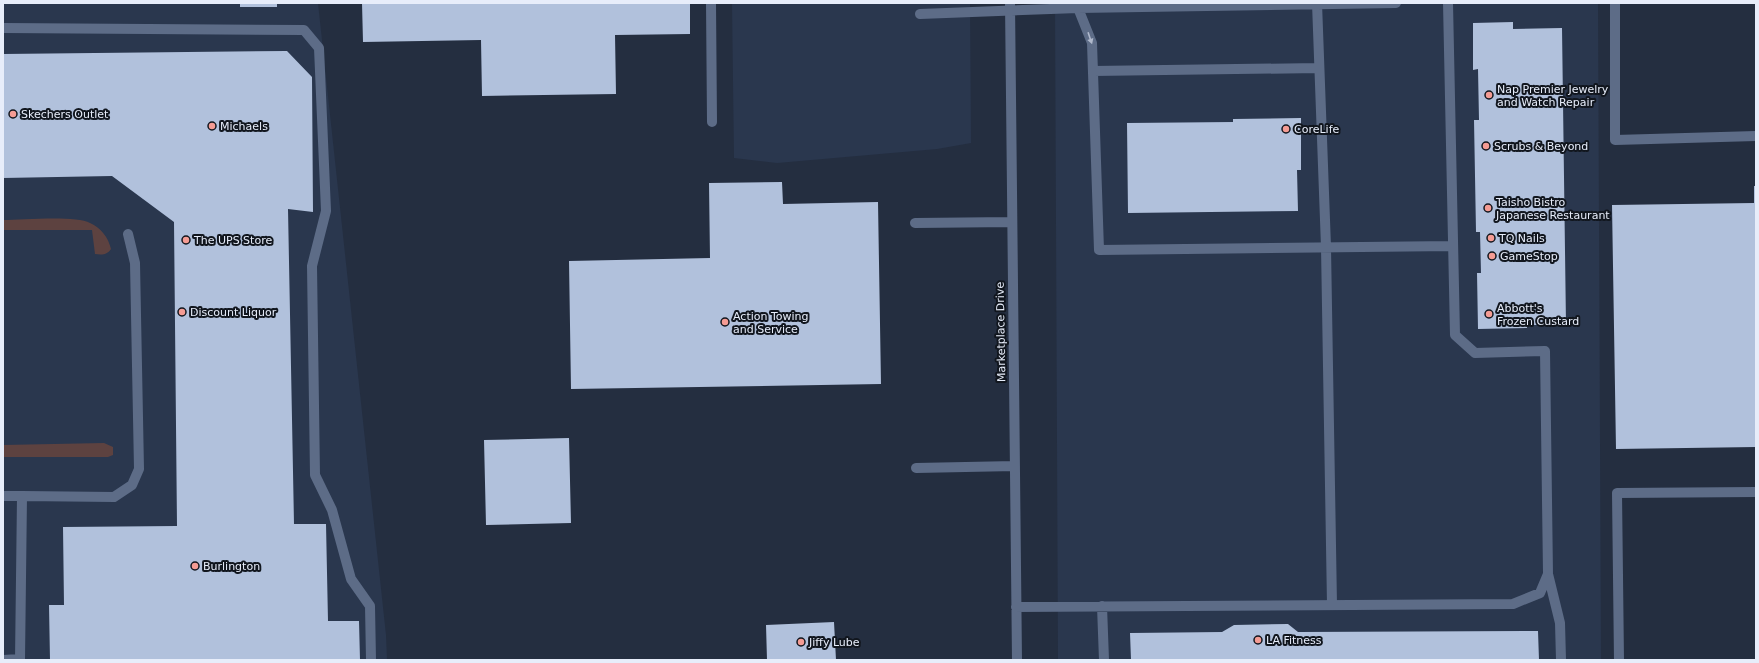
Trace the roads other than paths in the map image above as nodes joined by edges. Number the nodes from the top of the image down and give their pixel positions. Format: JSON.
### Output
{"nodes":[{"id":1,"x":711,"y":3,"type":"edge"},
{"id":2,"x":1396,"y":3,"type":"edge"},
{"id":3,"x":1448,"y":3,"type":"edge"},
{"id":4,"x":1616,"y":3,"type":"edge"},
{"id":5,"x":1317,"y":4,"type":"edge"},
{"id":6,"x":1010,"y":7,"type":"edge"},
{"id":7,"x":1078,"y":8,"type":"junction"},
{"id":8,"x":920,"y":14,"type":"dead end"},
{"id":9,"x":3,"y":28,"type":"edge"},
{"id":10,"x":1319,"y":68,"type":"junction"},
{"id":11,"x":1093,"y":71,"type":"junction"},
{"id":12,"x":712,"y":122,"type":"dead end"},
{"id":13,"x":1756,"y":136,"type":"edge"},
{"id":14,"x":1012,"y":222,"type":"junction"},
{"id":15,"x":915,"y":223,"type":"dead end"},
{"id":16,"x":128,"y":234,"type":"dead end"},
{"id":17,"x":1453,"y":246,"type":"junction"},
{"id":18,"x":1326,"y":247,"type":"junction"},
{"id":19,"x":1015,"y":466,"type":"junction"},
{"id":20,"x":916,"y":468,"type":"dead end"},
{"id":21,"x":1756,"y":492,"type":"edge"},
{"id":22,"x":3,"y":496,"type":"edge"},
{"id":23,"x":22,"y":496,"type":"junction"},
{"id":24,"x":1548,"y":574,"type":"junction"},
{"id":25,"x":1332,"y":605,"type":"junction"},
{"id":26,"x":1102,"y":606,"type":"junction"},
{"id":27,"x":1016,"y":607,"type":"junction"},
{"id":28,"x":3,"y":660,"type":"edge"},
{"id":29,"x":20,"y":660,"type":"edge"},
{"id":30,"x":371,"y":660,"type":"edge"},
{"id":31,"x":1017,"y":660,"type":"edge"},
{"id":32,"x":1104,"y":660,"type":"edge"},
{"id":33,"x":1561,"y":660,"type":"edge"},
{"id":34,"x":1619,"y":660,"type":"edge"}],
"edges":[{"from":1,"to":12,"type":"street"},
{"from":2,"to":5,"type":"street"},
{"from":3,"to":17,"type":"street"},
{"from":4,"to":13,"type":"street"},
{"from":5,"to":7,"type":"street"},
{"from":5,"to":10,"type":"street"},
{"from":6,"to":7,"type":"street"},
{"from":6,"to":8,"type":"street"},
{"from":6,"to":14,"type":"street","name":"Marketplace Drive"},
{"from":7,"to":11,"type":"street","one_way":true},
{"from":9,"to":30,"type":"street"},
{"from":10,"to":11,"type":"street"},
{"from":10,"to":18,"type":"street"},
{"from":11,"to":18,"type":"street"},
{"from":14,"to":15,"type":"street"},
{"from":14,"to":19,"type":"street","name":"Marketplace Drive"},
{"from":16,"to":23,"type":"street"},
{"from":17,"to":18,"type":"street"},
{"from":17,"to":24,"type":"street"},
{"from":18,"to":25,"type":"street"},
{"from":19,"to":20,"type":"street"},
{"from":19,"to":27,"type":"street","name":"Marketplace Drive"},
{"from":21,"to":34,"type":"street"},
{"from":22,"to":23,"type":"street"},
{"from":23,"to":29,"type":"street"},
{"from":24,"to":25,"type":"street"},
{"from":24,"to":33,"type":"street"},
{"from":25,"to":26,"type":"street"},
{"from":26,"to":27,"type":"street"},
{"from":26,"to":32,"type":"street"},
{"from":27,"to":31,"type":"street","name":"Marketplace Drive"},
{"from":28,"to":29,"type":"street"}]}
